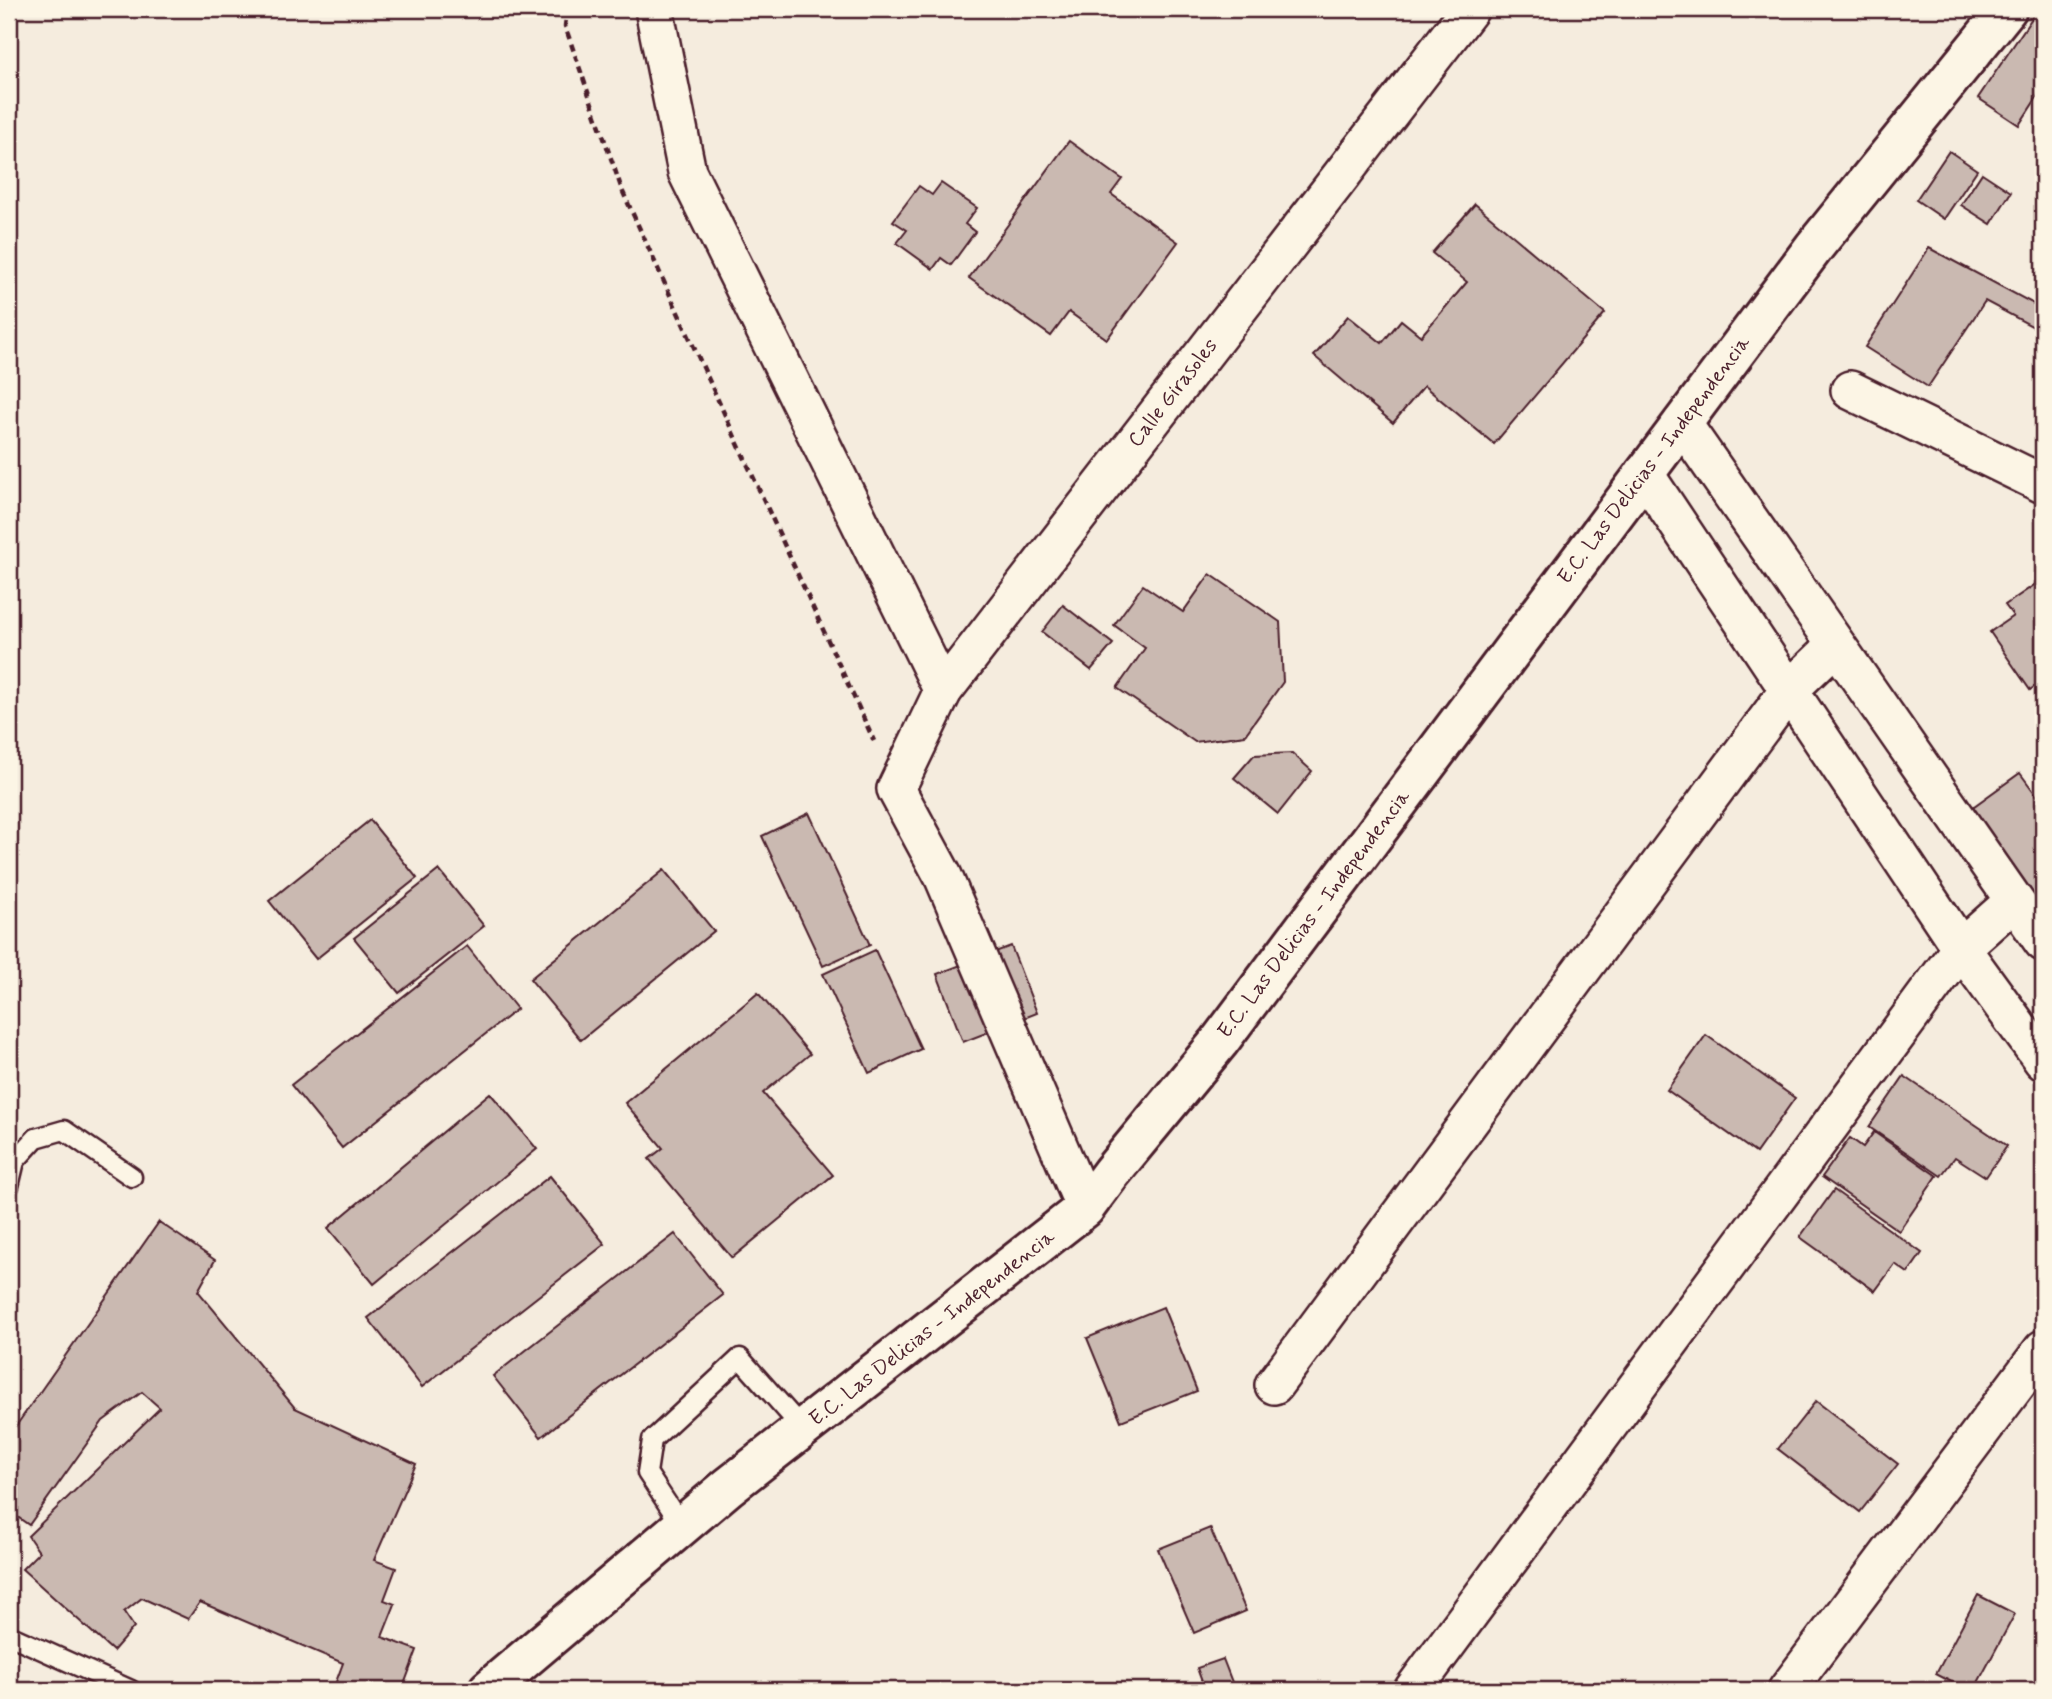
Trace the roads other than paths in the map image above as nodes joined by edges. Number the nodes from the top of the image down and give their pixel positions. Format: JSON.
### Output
{"nodes":[{"id":1,"x":654,"y":9,"type":"edge"},
{"id":2,"x":1470,"y":9,"type":"edge"},
{"id":3,"x":2007,"y":9,"type":"edge"},
{"id":4,"x":1850,"y":390,"type":"dead end"},
{"id":5,"x":1682,"y":423,"type":"junction"},
{"id":6,"x":1644,"y":472,"type":"junction"},
{"id":7,"x":2043,"y":484,"type":"edge"},
{"id":8,"x":1836,"y":645,"type":"junction"},
{"id":9,"x":1789,"y":690,"type":"junction"},
{"id":10,"x":943,"y":691,"type":"junction"},
{"id":11,"x":2014,"y":901,"type":"junction"},
{"id":12,"x":2043,"y":942,"type":"edge"},
{"id":13,"x":1961,"y":948,"type":"junction"},
{"id":14,"x":2043,"y":1061,"type":"edge"},
{"id":15,"x":132,"y":1177,"type":"dead end"},
{"id":16,"x":9,"y":1186,"type":"edge"},
{"id":17,"x":1085,"y":1208,"type":"junction"},
{"id":18,"x":2043,"y":1349,"type":"edge"},
{"id":19,"x":1275,"y":1385,"type":"dead end"},
{"id":20,"x":803,"y":1429,"type":"junction"},
{"id":21,"x":682,"y":1526,"type":"junction"},
{"id":22,"x":9,"y":1635,"type":"edge"},
{"id":23,"x":131,"y":1690,"type":"edge"},
{"id":24,"x":488,"y":1690,"type":"edge"},
{"id":25,"x":1413,"y":1690,"type":"edge"},
{"id":26,"x":1787,"y":1690,"type":"edge"}],
"edges":[{"from":1,"to":10,"type":"street"},
{"from":2,"to":10,"type":"street","name":"Calle Girasoles"},
{"from":3,"to":5,"type":"street","name":"E.C. Las Delicias - Independencia"},
{"from":4,"to":7,"type":"street"},
{"from":5,"to":6,"type":"street","name":"E.C. Las Delicias - Independencia"},
{"from":5,"to":8,"type":"street"},
{"from":6,"to":9,"type":"street"},
{"from":6,"to":17,"type":"street","name":"E.C. Las Delicias - Independencia"},
{"from":8,"to":9,"type":"street"},
{"from":8,"to":11,"type":"street"},
{"from":9,"to":13,"type":"street"},
{"from":9,"to":19,"type":"street"},
{"from":10,"to":17,"type":"street","name":"Calle Girasoles"},
{"from":11,"to":12,"type":"street"},
{"from":11,"to":13,"type":"street"},
{"from":13,"to":14,"type":"street"},
{"from":13,"to":25,"type":"street"},
{"from":15,"to":16,"type":"lane"},
{"from":17,"to":20,"type":"street","name":"E.C. Las Delicias - Independencia"},
{"from":18,"to":26,"type":"street"},
{"from":20,"to":21,"type":"street","name":"E.C. Las Delicias - Independencia"},
{"from":20,"to":21,"type":"lane"},
{"from":21,"to":24,"type":"street","name":"E.C. Las Delicias - Independencia"},
{"from":22,"to":23,"type":"lane"}]}
